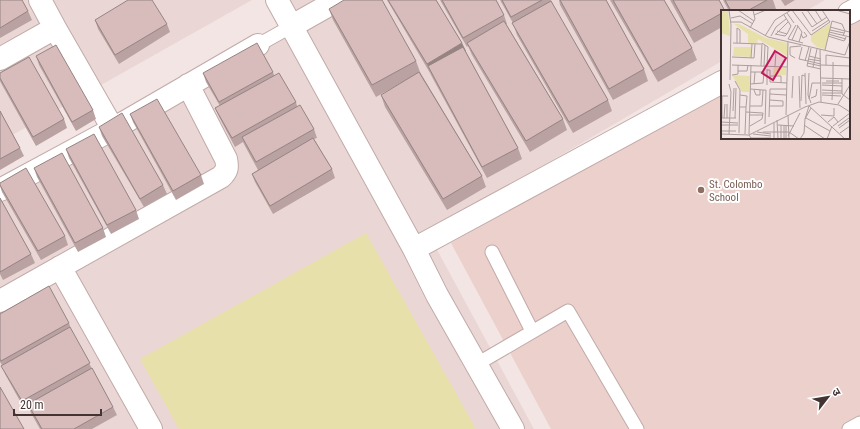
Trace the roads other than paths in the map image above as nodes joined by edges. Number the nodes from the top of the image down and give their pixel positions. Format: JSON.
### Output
{"nodes":[{"id":1,"x":40,"y":0,"type":"edge"},
{"id":2,"x":277,"y":0,"type":"edge"},
{"id":3,"x":338,"y":0,"type":"edge"},
{"id":4,"x":860,"y":8,"type":"edge"},
{"id":5,"x":850,"y":13,"type":"edge"},
{"id":6,"x":292,"y":26,"type":"junction"},
{"id":7,"x":55,"y":28,"type":"junction"},
{"id":8,"x":258,"y":45,"type":"joint"},
{"id":9,"x":0,"y":59,"type":"edge"},
{"id":10,"x":721,"y":83,"type":"edge"},
{"id":11,"x":188,"y":85,"type":"junction"},
{"id":12,"x":112,"y":129,"type":"junction"},
{"id":13,"x":0,"y":190,"type":"edge"},
{"id":14,"x":414,"y":249,"type":"junction"},
{"id":15,"x":492,"y":252,"type":"dead end"},
{"id":16,"x":60,"y":267,"type":"junction"},
{"id":17,"x":0,"y":301,"type":"edge"},
{"id":18,"x":532,"y":331,"type":"junction"},
{"id":19,"x":477,"y":364,"type":"junction"},
{"id":20,"x":860,"y":422,"type":"edge"},
{"id":21,"x":150,"y":429,"type":"edge"},
{"id":22,"x":513,"y":429,"type":"edge"},
{"id":23,"x":636,"y":429,"type":"edge"},
{"id":24,"x":849,"y":429,"type":"edge"}],
"edges":[{"from":1,"to":7,"type":"street"},
{"from":2,"to":6,"type":"street"},
{"from":3,"to":6,"type":"street"},
{"from":4,"to":5,"type":"street"},
{"from":6,"to":8,"type":"lane"},
{"from":6,"to":14,"type":"street"},
{"from":7,"to":9,"type":"street"},
{"from":7,"to":12,"type":"street"},
{"from":8,"to":11,"type":"street"},
{"from":10,"to":14,"type":"street"},
{"from":11,"to":12,"type":"street"},
{"from":11,"to":16,"type":"street"},
{"from":12,"to":13,"type":"street"},
{"from":14,"to":19,"type":"street"},
{"from":15,"to":18,"type":"lane"},
{"from":16,"to":17,"type":"street"},
{"from":16,"to":21,"type":"street"},
{"from":18,"to":19,"type":"lane"},
{"from":18,"to":23,"type":"lane"},
{"from":19,"to":22,"type":"street"},
{"from":20,"to":24,"type":"lane"}]}
